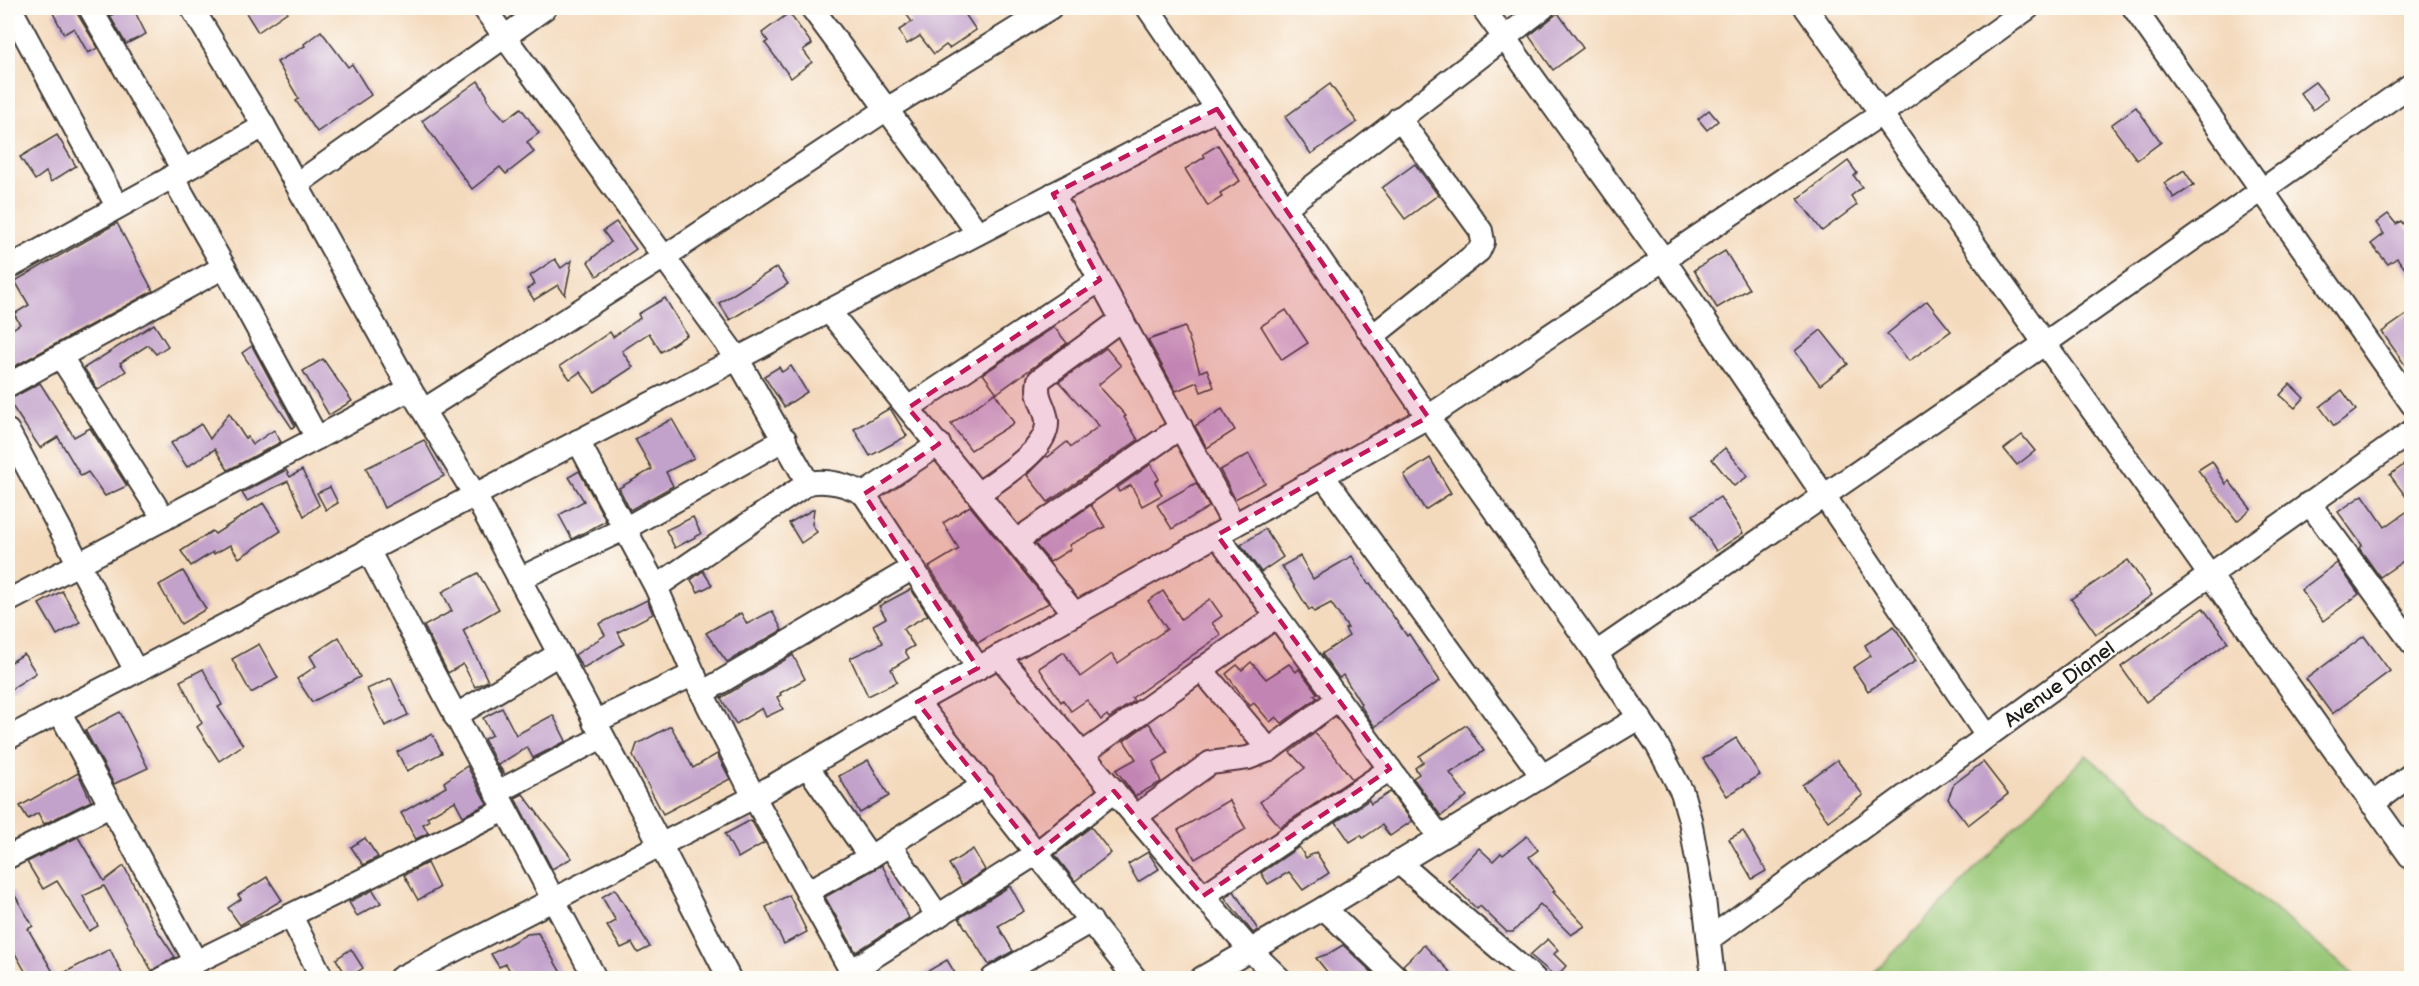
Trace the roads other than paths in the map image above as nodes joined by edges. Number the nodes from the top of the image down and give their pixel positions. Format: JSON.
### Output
{"nodes":[{"id":1,"x":90,"y":8,"type":"edge"},
{"id":2,"x":192,"y":8,"type":"edge"},
{"id":3,"x":484,"y":8,"type":"edge"},
{"id":4,"x":545,"y":8,"type":"edge"},
{"id":5,"x":812,"y":8,"type":"edge"},
{"id":6,"x":1050,"y":8,"type":"edge"},
{"id":7,"x":1148,"y":8,"type":"edge"},
{"id":8,"x":1483,"y":8,"type":"edge"},
{"id":9,"x":1543,"y":8,"type":"edge"},
{"id":10,"x":1806,"y":8,"type":"edge"},
{"id":11,"x":2028,"y":8,"type":"edge"},
{"id":12,"x":2134,"y":8,"type":"edge"},
{"id":13,"x":12,"y":10,"type":"edge"},
{"id":14,"x":505,"y":36,"type":"junction"},
{"id":15,"x":1503,"y":37,"type":"junction"},
{"id":16,"x":2412,"y":84,"type":"edge"},
{"id":17,"x":1217,"y":108,"type":"junction"},
{"id":18,"x":887,"y":110,"type":"junction"},
{"id":19,"x":1881,"y":114,"type":"junction"},
{"id":20,"x":1399,"y":118,"type":"junction"},
{"id":21,"x":264,"y":126,"type":"junction"},
{"id":22,"x":177,"y":173,"type":"junction"},
{"id":23,"x":297,"y":184,"type":"junction"},
{"id":24,"x":2262,"y":190,"type":"junction"},
{"id":25,"x":1053,"y":194,"type":"junction"},
{"id":26,"x":117,"y":206,"type":"junction"},
{"id":27,"x":1286,"y":207,"type":"junction"},
{"id":28,"x":978,"y":233,"type":"junction"},
{"id":29,"x":664,"y":257,"type":"junction"},
{"id":30,"x":1664,"y":260,"type":"junction"},
{"id":31,"x":224,"y":267,"type":"junction"},
{"id":32,"x":8,"y":268,"type":"edge"},
{"id":33,"x":1100,"y":280,"type":"junction"},
{"id":34,"x":828,"y":310,"type":"junction"},
{"id":35,"x":1122,"y":319,"type":"junction"},
{"id":36,"x":1374,"y":335,"type":"junction"},
{"id":37,"x":2044,"y":344,"type":"junction"},
{"id":38,"x":61,"y":357,"type":"junction"},
{"id":39,"x":737,"y":358,"type":"junction"},
{"id":40,"x":8,"y":386,"type":"edge"},
{"id":41,"x":410,"y":389,"type":"junction"},
{"id":42,"x":2412,"y":404,"type":"edge"},
{"id":43,"x":908,"y":408,"type":"junction"},
{"id":44,"x":424,"y":411,"type":"junction"},
{"id":45,"x":1428,"y":417,"type":"junction"},
{"id":46,"x":1181,"y":427,"type":"junction"},
{"id":47,"x":8,"y":431,"type":"edge"},
{"id":48,"x":2412,"y":431,"type":"edge"},
{"id":49,"x":317,"y":438,"type":"junction"},
{"id":50,"x":785,"y":439,"type":"junction"},
{"id":51,"x":578,"y":441,"type":"junction"},
{"id":52,"x":939,"y":444,"type":"junction"},
{"id":53,"x":1323,"y":476,"type":"junction"},
{"id":54,"x":808,"y":483,"type":"junction"},
{"id":55,"x":864,"y":494,"type":"junction"},
{"id":56,"x":978,"y":494,"type":"junction"},
{"id":57,"x":475,"y":495,"type":"junction"},
{"id":58,"x":1825,"y":495,"type":"junction"},
{"id":59,"x":2309,"y":504,"type":"junction"},
{"id":60,"x":164,"y":519,"type":"junction"},
{"id":61,"x":626,"y":528,"type":"junction"},
{"id":62,"x":1226,"y":530,"type":"junction"},
{"id":63,"x":1016,"y":541,"type":"junction"},
{"id":64,"x":368,"y":550,"type":"junction"},
{"id":65,"x":80,"y":563,"type":"junction"},
{"id":66,"x":913,"y":568,"type":"junction"},
{"id":67,"x":2209,"y":576,"type":"junction"},
{"id":68,"x":519,"y":579,"type":"junction"},
{"id":69,"x":656,"y":587,"type":"junction"},
{"id":70,"x":8,"y":601,"type":"edge"},
{"id":71,"x":1075,"y":614,"type":"junction"},
{"id":72,"x":1277,"y":616,"type":"junction"},
{"id":73,"x":2412,"y":643,"type":"edge"},
{"id":74,"x":1596,"y":653,"type":"junction"},
{"id":75,"x":559,"y":654,"type":"junction"},
{"id":76,"x":999,"y":656,"type":"junction"},
{"id":77,"x":978,"y":668,"type":"junction"},
{"id":78,"x":1201,"y":669,"type":"junction"},
{"id":79,"x":136,"y":671,"type":"junction"},
{"id":80,"x":698,"y":683,"type":"junction"},
{"id":81,"x":1338,"y":699,"type":"junction"},
{"id":82,"x":917,"y":702,"type":"junction"},
{"id":83,"x":59,"y":711,"type":"junction"},
{"id":84,"x":455,"y":716,"type":"junction"},
{"id":85,"x":1640,"y":717,"type":"junction"},
{"id":86,"x":598,"y":730,"type":"junction"},
{"id":87,"x":1987,"y":736,"type":"junction"},
{"id":88,"x":8,"y":738,"type":"edge"},
{"id":89,"x":1269,"y":750,"type":"junction"},
{"id":90,"x":1082,"y":754,"type":"junction"},
{"id":91,"x":807,"y":766,"type":"junction"},
{"id":92,"x":1390,"y":769,"type":"junction"},
{"id":93,"x":2412,"y":774,"type":"edge"},
{"id":94,"x":1542,"y":776,"type":"junction"},
{"id":95,"x":984,"y":785,"type":"junction"},
{"id":96,"x":1114,"y":791,"type":"junction"},
{"id":97,"x":754,"y":797,"type":"junction"},
{"id":98,"x":501,"y":802,"type":"junction"},
{"id":99,"x":2372,"y":804,"type":"junction"},
{"id":100,"x":110,"y":806,"type":"junction"},
{"id":101,"x":1135,"y":817,"type":"junction"},
{"id":102,"x":1440,"y":837,"type":"junction"},
{"id":103,"x":660,"y":844,"type":"junction"},
{"id":104,"x":890,"y":845,"type":"junction"},
{"id":105,"x":1037,"y":853,"type":"junction"},
{"id":106,"x":8,"y":857,"type":"edge"},
{"id":107,"x":870,"y":857,"type":"junction"},
{"id":108,"x":2412,"y":859,"type":"edge"},
{"id":109,"x":1398,"y":862,"type":"junction"},
{"id":110,"x":807,"y":891,"type":"junction"},
{"id":111,"x":1203,"y":896,"type":"junction"},
{"id":112,"x":553,"y":900,"type":"junction"},
{"id":113,"x":1324,"y":908,"type":"junction"},
{"id":114,"x":291,"y":916,"type":"junction"},
{"id":115,"x":938,"y":916,"type":"junction"},
{"id":116,"x":1091,"y":921,"type":"junction"},
{"id":117,"x":1708,"y":939,"type":"junction"},
{"id":118,"x":1251,"y":951,"type":"junction"},
{"id":119,"x":196,"y":962,"type":"junction"},
{"id":120,"x":853,"y":975,"type":"edge"},
{"id":121,"x":163,"y":978,"type":"edge"},
{"id":122,"x":322,"y":978,"type":"edge"},
{"id":123,"x":400,"y":978,"type":"edge"},
{"id":124,"x":595,"y":978,"type":"edge"},
{"id":125,"x":729,"y":978,"type":"edge"},
{"id":126,"x":993,"y":978,"type":"edge"},
{"id":127,"x":1135,"y":978,"type":"edge"},
{"id":128,"x":1202,"y":978,"type":"edge"},
{"id":129,"x":1279,"y":978,"type":"edge"},
{"id":130,"x":1397,"y":978,"type":"edge"},
{"id":131,"x":1534,"y":978,"type":"edge"},
{"id":132,"x":1713,"y":978,"type":"edge"}],
"edges":[{"from":1,"to":22,"type":"street"},
{"from":2,"to":21,"type":"street"},
{"from":3,"to":14,"type":"street"},
{"from":4,"to":14,"type":"street"},
{"from":5,"to":18,"type":"street"},
{"from":6,"to":18,"type":"street"},
{"from":7,"to":17,"type":"street"},
{"from":8,"to":15,"type":"street"},
{"from":9,"to":15,"type":"street"},
{"from":10,"to":19,"type":"street"},
{"from":11,"to":19,"type":"street"},
{"from":12,"to":24,"type":"street"},
{"from":13,"to":26,"type":"street"},
{"from":14,"to":23,"type":"street"},
{"from":14,"to":29,"type":"street"},
{"from":15,"to":20,"type":"street"},
{"from":15,"to":30,"type":"street"},
{"from":16,"to":24,"type":"street"},
{"from":17,"to":25,"type":"street"},
{"from":17,"to":27,"type":"street"},
{"from":18,"to":28,"type":"street"},
{"from":18,"to":29,"type":"street"},
{"from":19,"to":30,"type":"street"},
{"from":19,"to":37,"type":"street"},
{"from":20,"to":27,"type":"street"},
{"from":20,"to":36,"type":"street"},
{"from":21,"to":22,"type":"street"},
{"from":21,"to":23,"type":"street"},
{"from":22,"to":26,"type":"street"},
{"from":22,"to":31,"type":"street"},
{"from":23,"to":41,"type":"street"},
{"from":24,"to":37,"type":"street"},
{"from":24,"to":42,"type":"street"},
{"from":25,"to":28,"type":"street"},
{"from":25,"to":33,"type":"street"},
{"from":26,"to":32,"type":"street"},
{"from":27,"to":36,"type":"street"},
{"from":28,"to":34,"type":"street"},
{"from":29,"to":39,"type":"street"},
{"from":29,"to":44,"type":"street"},
{"from":30,"to":45,"type":"street"},
{"from":30,"to":58,"type":"street"},
{"from":31,"to":38,"type":"street"},
{"from":31,"to":49,"type":"street"},
{"from":33,"to":35,"type":"street"},
{"from":33,"to":43,"type":"street"},
{"from":34,"to":39,"type":"street"},
{"from":34,"to":43,"type":"street"},
{"from":35,"to":46,"type":"street"},
{"from":35,"to":56,"type":"street"},
{"from":36,"to":45,"type":"street"},
{"from":37,"to":58,"type":"street"},
{"from":37,"to":67,"type":"street"},
{"from":38,"to":40,"type":"street"},
{"from":38,"to":60,"type":"street"},
{"from":39,"to":50,"type":"street"},
{"from":39,"to":51,"type":"street"},
{"from":41,"to":44,"type":"street"},
{"from":41,"to":49,"type":"street"},
{"from":43,"to":52,"type":"street"},
{"from":44,"to":57,"type":"street"},
{"from":45,"to":53,"type":"street"},
{"from":45,"to":74,"type":"street"},
{"from":46,"to":62,"type":"street"},
{"from":46,"to":63,"type":"street"},
{"from":47,"to":65,"type":"street"},
{"from":48,"to":59,"type":"street","name":"Avenue Dianel"},
{"from":49,"to":60,"type":"street"},
{"from":50,"to":54,"type":"street"},
{"from":50,"to":61,"type":"street"},
{"from":51,"to":57,"type":"street"},
{"from":51,"to":61,"type":"street"},
{"from":52,"to":55,"type":"street"},
{"from":52,"to":56,"type":"street"},
{"from":53,"to":62,"type":"street"},
{"from":53,"to":94,"type":"street"},
{"from":54,"to":55,"type":"street"},
{"from":54,"to":69,"type":"street"},
{"from":55,"to":66,"type":"street"},
{"from":56,"to":63,"type":"street"},
{"from":57,"to":64,"type":"street"},
{"from":57,"to":68,"type":"street"},
{"from":58,"to":74,"type":"street"},
{"from":58,"to":87,"type":"street"},
{"from":59,"to":67,"type":"street","name":"Avenue Dianel"},
{"from":59,"to":73,"type":"street"},
{"from":60,"to":65,"type":"street"},
{"from":61,"to":68,"type":"street"},
{"from":61,"to":69,"type":"street"},
{"from":62,"to":71,"type":"street"},
{"from":62,"to":72,"type":"street"},
{"from":63,"to":71,"type":"street"},
{"from":64,"to":79,"type":"street"},
{"from":64,"to":84,"type":"street"},
{"from":65,"to":70,"type":"street"},
{"from":65,"to":79,"type":"street"},
{"from":66,"to":77,"type":"street"},
{"from":66,"to":80,"type":"street"},
{"from":67,"to":87,"type":"street","name":"Avenue Dianel"},
{"from":67,"to":99,"type":"street"},
{"from":68,"to":75,"type":"street"},
{"from":69,"to":80,"type":"street"},
{"from":71,"to":76,"type":"street"},
{"from":72,"to":78,"type":"street"},
{"from":72,"to":81,"type":"street"},
{"from":74,"to":85,"type":"street"},
{"from":75,"to":84,"type":"street"},
{"from":75,"to":86,"type":"street"},
{"from":76,"to":77,"type":"street"},
{"from":76,"to":90,"type":"street"},
{"from":77,"to":82,"type":"street"},
{"from":78,"to":89,"type":"street"},
{"from":78,"to":90,"type":"street"},
{"from":79,"to":83,"type":"street"},
{"from":80,"to":86,"type":"street"},
{"from":80,"to":97,"type":"street"},
{"from":81,"to":89,"type":"street"},
{"from":81,"to":92,"type":"street"},
{"from":82,"to":91,"type":"street"},
{"from":82,"to":95,"type":"street"},
{"from":83,"to":88,"type":"street"},
{"from":83,"to":100,"type":"street"},
{"from":84,"to":98,"type":"street"},
{"from":85,"to":94,"type":"street"},
{"from":85,"to":117,"type":"street"},
{"from":86,"to":98,"type":"street"},
{"from":86,"to":103,"type":"street"},
{"from":87,"to":117,"type":"street","name":"Avenue Dianel"},
{"from":89,"to":101,"type":"street"},
{"from":90,"to":96,"type":"street"},
{"from":91,"to":97,"type":"street"},
{"from":91,"to":107,"type":"street"},
{"from":92,"to":102,"type":"street"},
{"from":92,"to":111,"type":"street"},
{"from":93,"to":99,"type":"street"},
{"from":94,"to":102,"type":"street"},
{"from":95,"to":104,"type":"street"},
{"from":95,"to":105,"type":"street"},
{"from":96,"to":101,"type":"street"},
{"from":96,"to":105,"type":"street"},
{"from":97,"to":103,"type":"street"},
{"from":97,"to":110,"type":"street"},
{"from":98,"to":112,"type":"street"},
{"from":98,"to":114,"type":"street"},
{"from":99,"to":108,"type":"street"},
{"from":100,"to":106,"type":"street"},
{"from":100,"to":119,"type":"street"},
{"from":101,"to":111,"type":"street"},
{"from":102,"to":109,"type":"street"},
{"from":103,"to":112,"type":"street"},
{"from":103,"to":125,"type":"street"},
{"from":104,"to":107,"type":"street"},
{"from":104,"to":115,"type":"street"},
{"from":105,"to":115,"type":"street"},
{"from":105,"to":116,"type":"street"},
{"from":107,"to":110,"type":"street"},
{"from":109,"to":113,"type":"street"},
{"from":109,"to":131,"type":"street"},
{"from":110,"to":120,"type":"street"},
{"from":111,"to":118,"type":"street"},
{"from":112,"to":123,"type":"street"},
{"from":112,"to":124,"type":"street"},
{"from":113,"to":118,"type":"street"},
{"from":113,"to":130,"type":"street"},
{"from":114,"to":119,"type":"street"},
{"from":114,"to":122,"type":"street"},
{"from":115,"to":120,"type":"street"},
{"from":116,"to":126,"type":"street"},
{"from":116,"to":127,"type":"street"},
{"from":117,"to":132,"type":"street"},
{"from":118,"to":128,"type":"street"},
{"from":118,"to":129,"type":"street"},
{"from":119,"to":121,"type":"street"}]}
